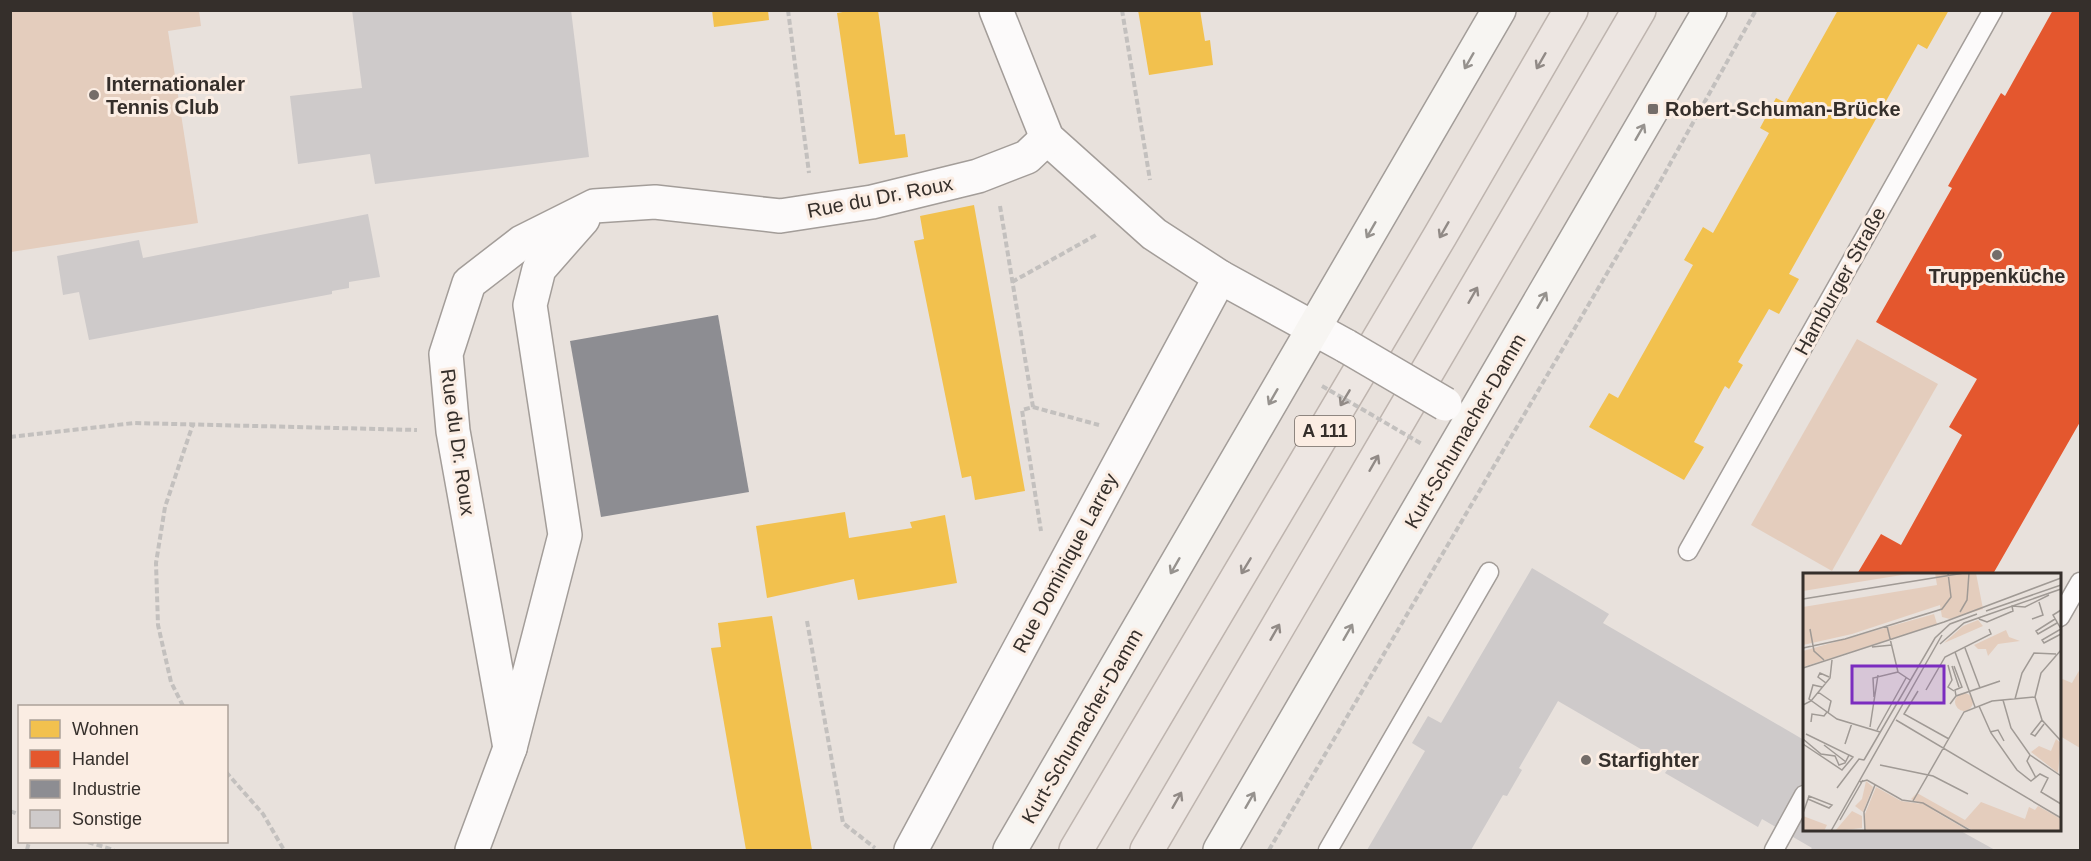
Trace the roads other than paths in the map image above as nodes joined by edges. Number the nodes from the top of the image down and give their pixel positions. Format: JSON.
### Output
{"nodes":[{"id":1,"x":996,"y":10,"type":"edge"},
{"id":2,"x":1499,"y":10,"type":"edge"},
{"id":3,"x":1571,"y":10,"type":"edge"},
{"id":4,"x":1639,"y":10,"type":"edge"},
{"id":5,"x":1710,"y":10,"type":"edge"},
{"id":6,"x":1993,"y":10,"type":"edge"},
{"id":7,"x":1047,"y":138,"type":"junction"},
{"id":8,"x":594,"y":206,"type":"junction"},
{"id":9,"x":1220,"y":276,"type":"junction"},
{"id":10,"x":1313,"y":328,"type":"junction"},
{"id":11,"x":1458,"y":412,"type":"junction"},
{"id":12,"x":1688,"y":551,"type":"dead end"},
{"id":13,"x":1490,"y":572,"type":"dead end"},
{"id":14,"x":2080,"y":582,"type":"edge"},
{"id":15,"x":2061,"y":615,"type":"edge"},
{"id":16,"x":510,"y":748,"type":"junction"},
{"id":17,"x":1803,"y":797,"type":"edge"},
{"id":18,"x":472,"y":850,"type":"edge"},
{"id":19,"x":911,"y":850,"type":"edge"},
{"id":20,"x":1010,"y":850,"type":"edge"},
{"id":21,"x":1076,"y":850,"type":"edge"},
{"id":22,"x":1147,"y":850,"type":"edge"},
{"id":23,"x":1220,"y":850,"type":"edge"},
{"id":24,"x":1328,"y":850,"type":"edge"},
{"id":25,"x":1774,"y":850,"type":"edge"}],
"edges":[{"from":1,"to":7,"type":"street"},
{"from":2,"to":10,"type":"main road","name":"Kurt-Schumacher-Damm","one_way":true},
{"from":3,"to":21,"type":"highway","number":"A 111","one_way":true},
{"from":22,"to":4,"type":"highway","number":"A 111","one_way":true},
{"from":11,"to":5,"type":"main road","name":"Kurt-Schumacher-Damm","one_way":true},
{"from":6,"to":12,"type":"lane","name":"Hamburger Straße"},
{"from":7,"to":8,"type":"street","name":"Rue du Dr. Roux"},
{"from":7,"to":9,"type":"street"},
{"from":8,"to":16,"type":"street"},
{"from":8,"to":16,"type":"street","name":"Rue du Dr. Roux"},
{"from":9,"to":10,"type":"street"},
{"from":9,"to":19,"type":"street","name":"Rue Dominique Larrey"},
{"from":10,"to":11,"type":"street","bridge":true},
{"from":10,"to":20,"type":"main road","name":"Kurt-Schumacher-Damm","one_way":true},
{"from":23,"to":11,"type":"main road","name":"Kurt-Schumacher-Damm","one_way":true},
{"from":13,"to":24,"type":"lane"},
{"from":14,"to":15,"type":"lane"},
{"from":16,"to":18,"type":"street"},
{"from":17,"to":25,"type":"lane"}]}
